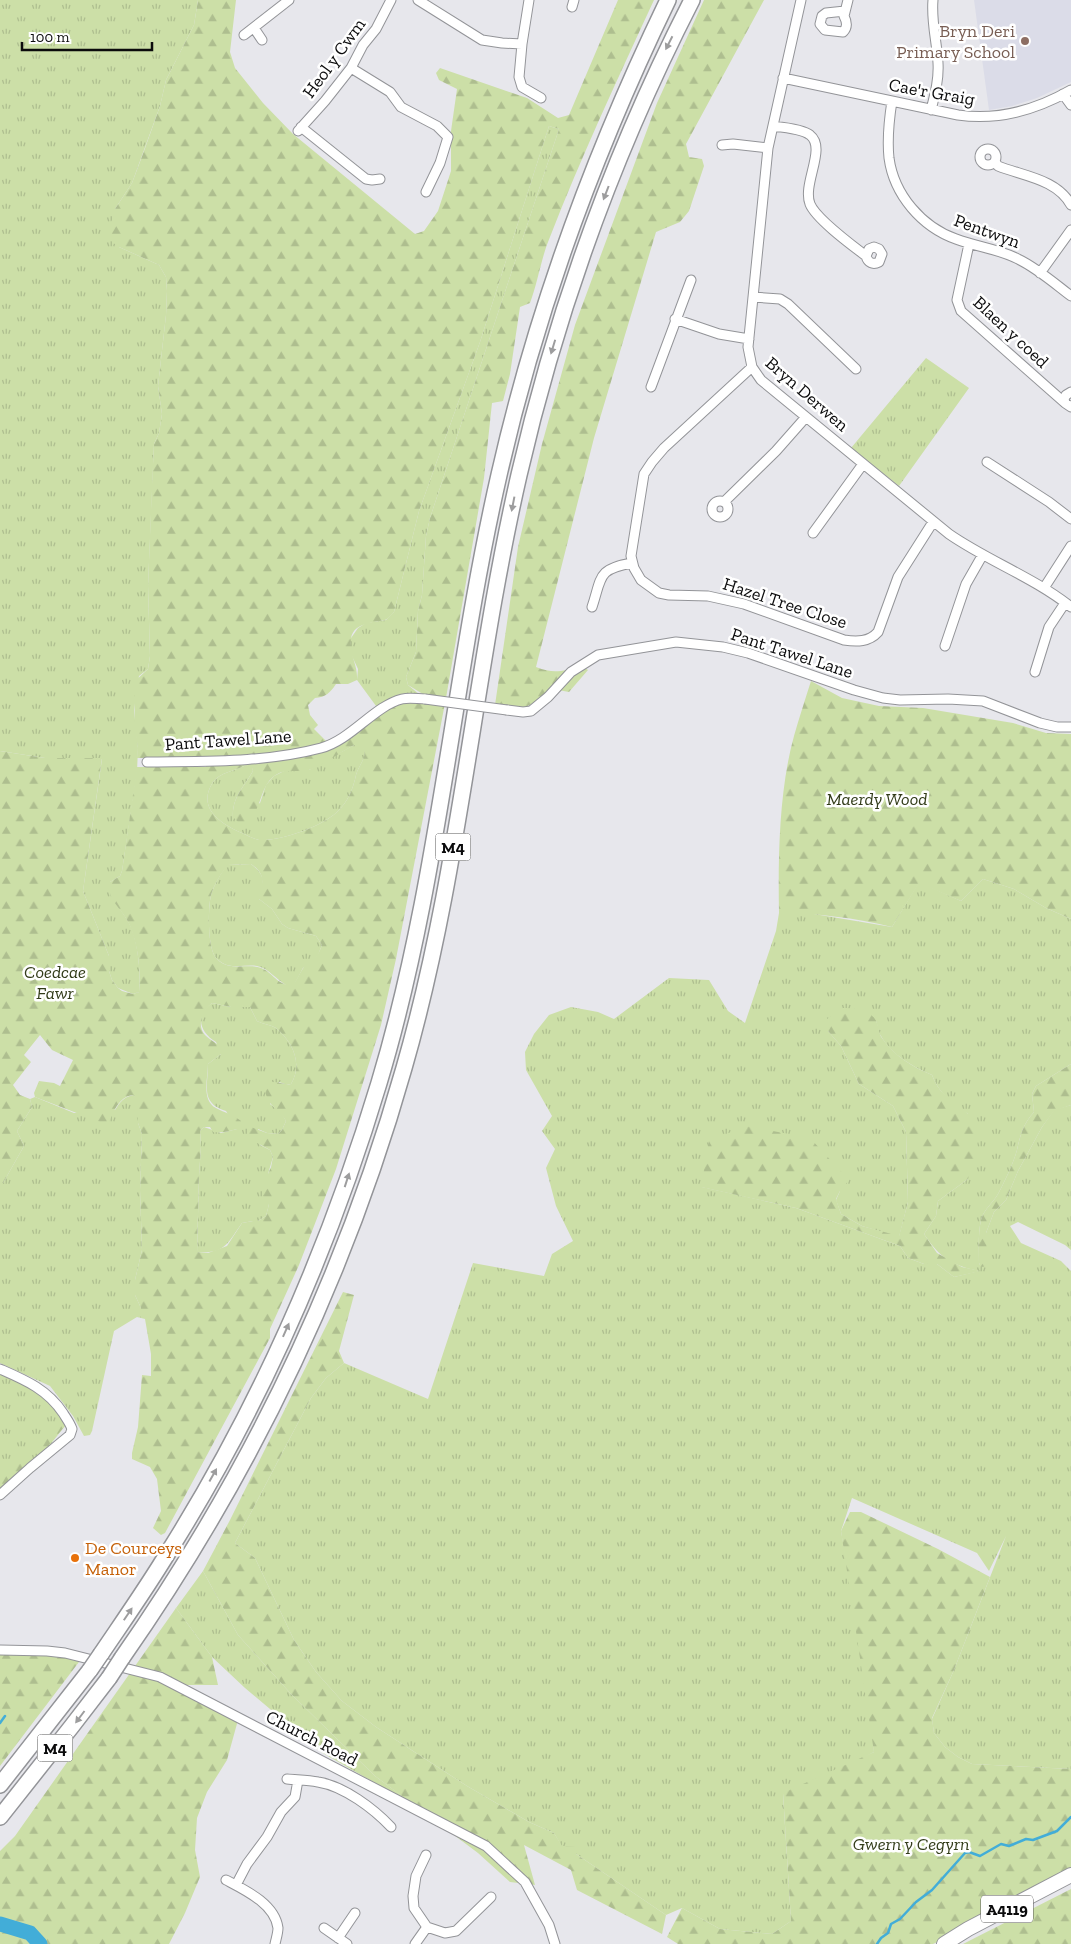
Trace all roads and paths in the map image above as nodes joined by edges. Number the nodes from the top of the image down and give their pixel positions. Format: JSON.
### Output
{"nodes":[{"id":1,"x":289,"y":0,"type":"edge"},
{"id":2,"x":391,"y":0,"type":"edge"},
{"id":3,"x":418,"y":0,"type":"edge"},
{"id":4,"x":529,"y":0,"type":"edge"},
{"id":5,"x":668,"y":0,"type":"edge"},
{"id":6,"x":692,"y":0,"type":"edge"},
{"id":7,"x":800,"y":0,"type":"edge"},
{"id":8,"x":848,"y":0,"type":"edge"},
{"id":9,"x":933,"y":0,"type":"edge"},
{"id":10,"x":845,"y":11,"type":"dead end"},
{"id":11,"x":254,"y":28,"type":"junction"},
{"id":12,"x":244,"y":35,"type":"dead end"},
{"id":13,"x":262,"y":40,"type":"dead end"},
{"id":14,"x":522,"y":44,"type":"junction"},
{"id":15,"x":351,"y":68,"type":"junction"},
{"id":16,"x":783,"y":78,"type":"junction"},
{"id":17,"x":1067,"y":92,"type":"edge"},
{"id":18,"x":541,"y":98,"type":"dead end"},
{"id":19,"x":892,"y":101,"type":"junction"},
{"id":20,"x":1071,"y":105,"type":"edge"},
{"id":21,"x":932,"y":110,"type":"junction"},
{"id":22,"x":773,"y":126,"type":"junction"},
{"id":23,"x":722,"y":146,"type":"dead end"},
{"id":24,"x":768,"y":148,"type":"junction"},
{"id":25,"x":994,"y":162,"type":"dead end"},
{"id":26,"x":380,"y":179,"type":"dead end"},
{"id":27,"x":426,"y":192,"type":"dead end"},
{"id":28,"x":1071,"y":205,"type":"edge"},
{"id":29,"x":1071,"y":230,"type":"edge"},
{"id":30,"x":969,"y":244,"type":"junction"},
{"id":31,"x":866,"y":256,"type":"dead end"},
{"id":32,"x":1040,"y":273,"type":"junction"},
{"id":33,"x":691,"y":280,"type":"dead end"},
{"id":34,"x":1071,"y":296,"type":"edge"},
{"id":35,"x":753,"y":297,"type":"junction"},
{"id":36,"x":675,"y":319,"type":"junction"},
{"id":37,"x":749,"y":339,"type":"junction"},
{"id":38,"x":752,"y":367,"type":"junction"},
{"id":39,"x":856,"y":369,"type":"dead end"},
{"id":40,"x":651,"y":387,"type":"dead end"},
{"id":41,"x":1071,"y":392,"type":"edge"},
{"id":42,"x":1068,"y":405,"type":"edge"},
{"id":43,"x":806,"y":417,"type":"junction"},
{"id":44,"x":987,"y":462,"type":"dead end"},
{"id":45,"x":863,"y":464,"type":"junction"},
{"id":46,"x":724,"y":502,"type":"dead end"},
{"id":47,"x":1071,"y":520,"type":"edge"},
{"id":48,"x":933,"y":522,"type":"junction"},
{"id":49,"x":813,"y":533,"type":"dead end"},
{"id":50,"x":1071,"y":546,"type":"edge"},
{"id":51,"x":982,"y":556,"type":"junction"},
{"id":52,"x":632,"y":562,"type":"junction"},
{"id":53,"x":1044,"y":588,"type":"junction"},
{"id":54,"x":1068,"y":605,"type":"edge"},
{"id":55,"x":592,"y":608,"type":"dead end"},
{"id":56,"x":946,"y":646,"type":"dead end"},
{"id":57,"x":1035,"y":672,"type":"dead end"},
{"id":58,"x":1071,"y":727,"type":"edge"},
{"id":59,"x":147,"y":762,"type":"dead end"},
{"id":60,"x":0,"y":1369,"type":"edge"},
{"id":61,"x":0,"y":1495,"type":"edge"},
{"id":62,"x":0,"y":1650,"type":"edge"},
{"id":63,"x":287,"y":1779,"type":"dead end"},
{"id":64,"x":298,"y":1780,"type":"junction"},
{"id":65,"x":0,"y":1785,"type":"edge"},
{"id":66,"x":0,"y":1817,"type":"edge"},
{"id":67,"x":391,"y":1827,"type":"dead end"},
{"id":68,"x":426,"y":1855,"type":"dead end"},
{"id":69,"x":1071,"y":1876,"type":"edge"},
{"id":70,"x":226,"y":1880,"type":"dead end"},
{"id":71,"x":236,"y":1885,"type":"junction"},
{"id":72,"x":491,"y":1897,"type":"dead end"},
{"id":73,"x":355,"y":1913,"type":"dead end"},
{"id":74,"x":427,"y":1927,"type":"junction"},
{"id":75,"x":324,"y":1928,"type":"dead end"},
{"id":76,"x":338,"y":1938,"type":"junction"},
{"id":77,"x":275,"y":1944,"type":"edge"},
{"id":78,"x":347,"y":1944,"type":"edge"},
{"id":79,"x":415,"y":1944,"type":"edge"},
{"id":80,"x":555,"y":1944,"type":"edge"},
{"id":81,"x":944,"y":1944,"type":"edge"}],
"edges":[{"from":1,"to":11,"type":"street"},
{"from":2,"to":15,"type":"street","name":"Heol y Cwm"},
{"from":3,"to":14,"type":"street"},
{"from":4,"to":14,"type":"street"},
{"from":65,"to":5,"type":"highway","number":"M4","one_way":true,"bridge":true},
{"from":6,"to":66,"type":"highway","number":"M4","one_way":true,"bridge":true},
{"from":7,"to":16,"type":"street","name":"Bryn Derwen"},
{"from":8,"to":10,"type":"street"},
{"from":9,"to":21,"type":"street"},
{"from":11,"to":12,"type":"street"},
{"from":11,"to":13,"type":"street"},
{"from":14,"to":18,"type":"street"},
{"from":15,"to":26,"type":"street","name":"Heol y Cwm"},
{"from":15,"to":27,"type":"street"},
{"from":16,"to":19,"type":"street","name":"Cae'r Graig"},
{"from":16,"to":22,"type":"street","name":"Bryn Derwen"},
{"from":17,"to":20,"type":"street"},
{"from":17,"to":21,"type":"street","name":"Cae'r Graig"},
{"from":19,"to":21,"type":"street","name":"Cae'r Graig"},
{"from":19,"to":30,"type":"street","name":"Pentwyn"},
{"from":22,"to":24,"type":"street","name":"Bryn Derwen"},
{"from":22,"to":31,"type":"street"},
{"from":23,"to":24,"type":"street"},
{"from":24,"to":35,"type":"street","name":"Bryn Derwen"},
{"from":25,"to":28,"type":"street"},
{"from":29,"to":32,"type":"street"},
{"from":30,"to":32,"type":"street","name":"Pentwyn"},
{"from":30,"to":42,"type":"street","name":"Blaen y coed"},
{"from":32,"to":34,"type":"street","name":"Pentwyn"},
{"from":33,"to":36,"type":"street"},
{"from":35,"to":37,"type":"street","name":"Bryn Derwen"},
{"from":35,"to":39,"type":"street"},
{"from":36,"to":37,"type":"street"},
{"from":36,"to":40,"type":"street"},
{"from":37,"to":38,"type":"street","name":"Bryn Derwen"},
{"from":38,"to":43,"type":"street","name":"Bryn Derwen"},
{"from":38,"to":52,"type":"street"},
{"from":41,"to":42,"type":"street"},
{"from":43,"to":45,"type":"street","name":"Bryn Derwen"},
{"from":43,"to":46,"type":"street"},
{"from":44,"to":47,"type":"street"},
{"from":45,"to":48,"type":"street","name":"Bryn Derwen"},
{"from":45,"to":49,"type":"street"},
{"from":48,"to":51,"type":"street","name":"Bryn Derwen"},
{"from":48,"to":52,"type":"street","name":"Hazel Tree Close"},
{"from":50,"to":53,"type":"street"},
{"from":51,"to":53,"type":"street","name":"Bryn Derwen"},
{"from":51,"to":56,"type":"street"},
{"from":52,"to":55,"type":"street"},
{"from":53,"to":54,"type":"street","name":"Bryn Derwen"},
{"from":54,"to":57,"type":"street"},
{"from":58,"to":59,"type":"street","name":"Pant Tawel Lane","bridge":true},
{"from":60,"to":61,"type":"street"},
{"from":62,"to":80,"type":"street","name":"Church Road"},
{"from":63,"to":64,"type":"street"},
{"from":64,"to":67,"type":"street"},
{"from":64,"to":71,"type":"street"},
{"from":68,"to":74,"type":"street"},
{"from":69,"to":81,"type":"main road","number":"A4119"},
{"from":70,"to":71,"type":"street"},
{"from":71,"to":77,"type":"street"},
{"from":72,"to":74,"type":"street"},
{"from":73,"to":76,"type":"street"},
{"from":74,"to":79,"type":"street"},
{"from":75,"to":76,"type":"street"},
{"from":76,"to":78,"type":"street"}]}
